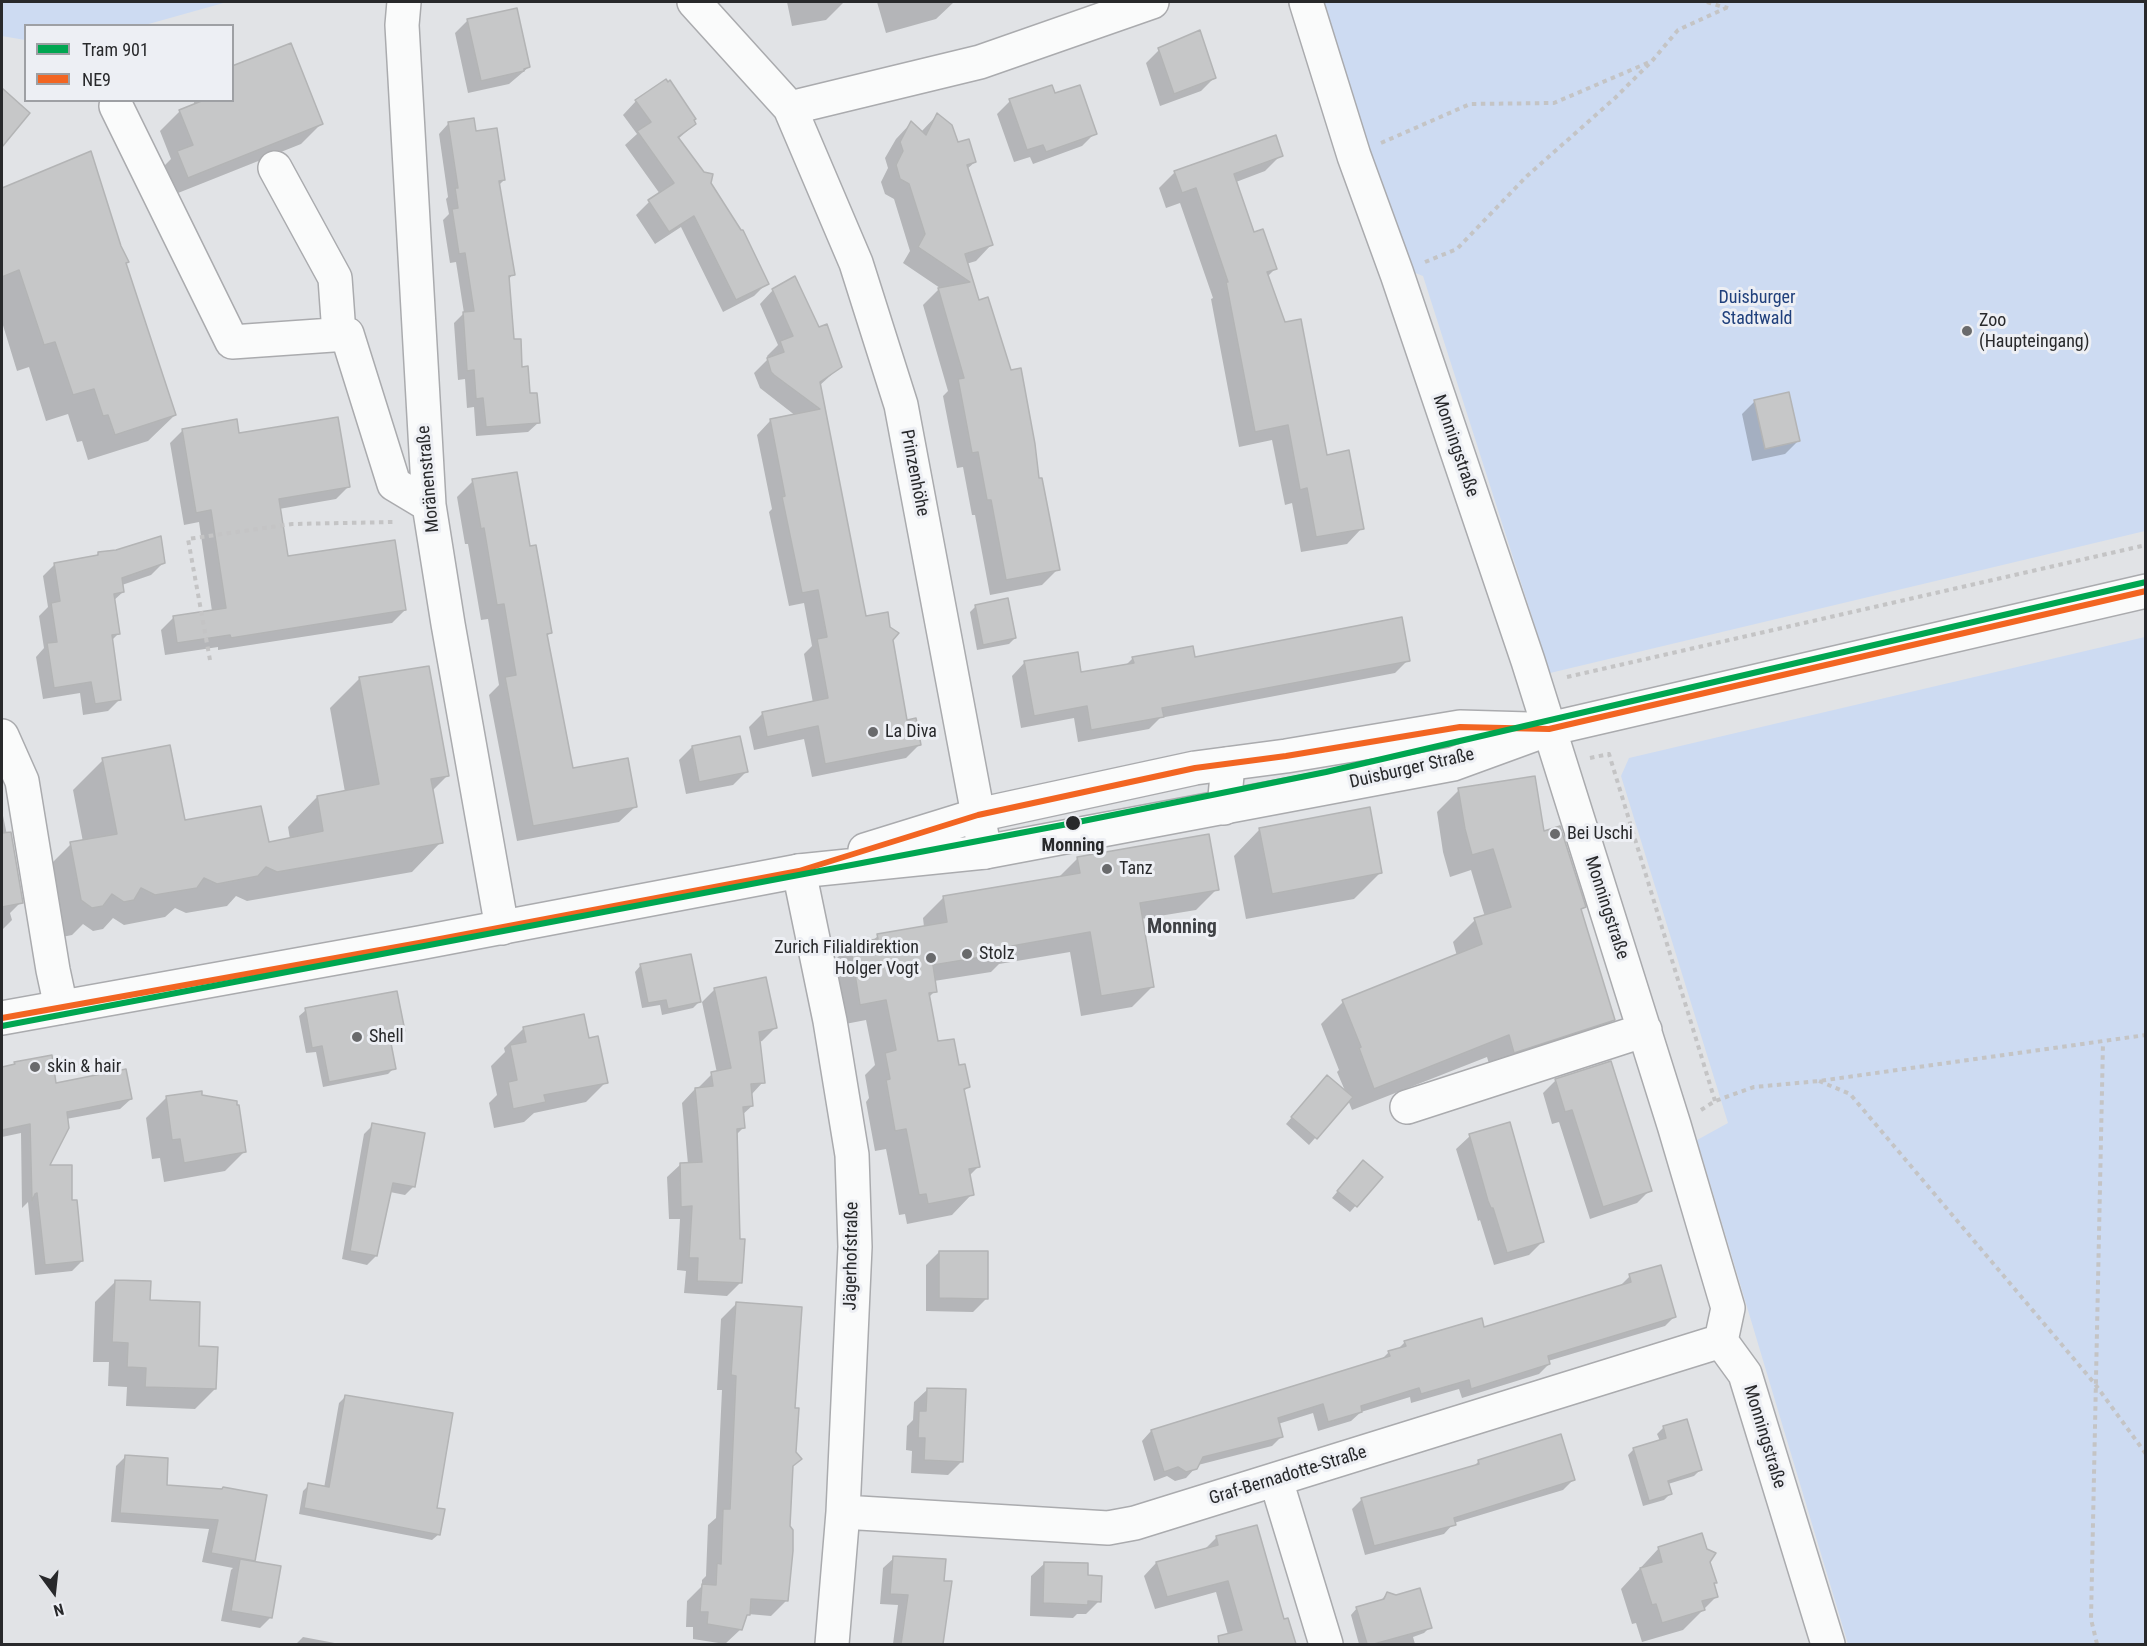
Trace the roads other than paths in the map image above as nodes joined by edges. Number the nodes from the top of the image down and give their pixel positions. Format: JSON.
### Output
{"nodes":[{"id":1,"x":694,"y":2,"type":"edge"},
{"id":2,"x":1152,"y":2,"type":"edge"},
{"id":3,"x":1305,"y":2,"type":"edge"},
{"id":4,"x":403,"y":13,"type":"edge"},
{"id":5,"x":116,"y":106,"type":"dead end"},
{"id":6,"x":790,"y":108,"type":"junction"},
{"id":7,"x":274,"y":168,"type":"dead end"},
{"id":8,"x":339,"y":334,"type":"junction"},
{"id":9,"x":430,"y":513,"type":"junction"},
{"id":10,"x":2145,"y":591,"type":"edge"},
{"id":11,"x":1549,"y":729,"type":"junction"},
{"id":12,"x":2,"y":736,"type":"edge"},
{"id":13,"x":1228,"y":764,"type":"junction"},
{"id":14,"x":1224,"y":808,"type":"junction"},
{"id":15,"x":978,"y":815,"type":"junction"},
{"id":16,"x":985,"y":852,"type":"junction"},
{"id":17,"x":799,"y":871,"type":"junction"},
{"id":18,"x":502,"y":928,"type":"junction"},
{"id":19,"x":61,"y":1007,"type":"junction"},
{"id":20,"x":2,"y":1018,"type":"edge"},
{"id":21,"x":1645,"y":1030,"type":"junction"},
{"id":22,"x":1407,"y":1107,"type":"dead end"},
{"id":23,"x":1721,"y":1341,"type":"junction"},
{"id":24,"x":1276,"y":1480,"type":"junction"},
{"id":25,"x":843,"y":1512,"type":"junction"},
{"id":26,"x":832,"y":1644,"type":"edge"},
{"id":27,"x":1326,"y":1644,"type":"edge"},
{"id":28,"x":1828,"y":1644,"type":"edge"}],
"edges":[{"from":1,"to":6,"type":"street","name":"Prinzenhöhe"},
{"from":2,"to":6,"type":"street"},
{"from":3,"to":11,"type":"street","name":"Monningstraße"},
{"from":4,"to":9,"type":"street","name":"Moränenstraße"},
{"from":5,"to":8,"type":"street"},
{"from":6,"to":15,"type":"street","name":"Prinzenhöhe"},
{"from":7,"to":8,"type":"street"},
{"from":8,"to":9,"type":"street"},
{"from":9,"to":18,"type":"street","name":"Moränenstraße"},
{"from":10,"to":11,"type":"street"},
{"from":11,"to":13,"type":"street","name":"Duisburger Straße"},
{"from":11,"to":14,"type":"street","name":"Duisburger Straße"},
{"from":11,"to":21,"type":"street","name":"Monningstraße"},
{"from":12,"to":19,"type":"street"},
{"from":13,"to":14,"type":"street"},
{"from":13,"to":15,"type":"street","name":"Duisburger Straße"},
{"from":14,"to":16,"type":"street","name":"Duisburger Straße"},
{"from":15,"to":16,"type":"street","name":"Prinzenhöhe"},
{"from":15,"to":17,"type":"street","name":"Duisburger Straße"},
{"from":16,"to":17,"type":"street","name":"Duisburger Straße"},
{"from":17,"to":18,"type":"street","name":"Duisburger Straße"},
{"from":17,"to":25,"type":"street","name":"Jägerhofstraße"},
{"from":18,"to":19,"type":"street","name":"Duisburger Straße"},
{"from":19,"to":20,"type":"street","name":"Duisburger Straße"},
{"from":21,"to":22,"type":"street"},
{"from":21,"to":23,"type":"street","name":"Monningstraße"},
{"from":23,"to":24,"type":"street","name":"Graf-Bernadotte-Straße"},
{"from":23,"to":28,"type":"street","name":"Monningstraße"},
{"from":24,"to":25,"type":"street","name":"Graf-Bernadotte-Straße"},
{"from":24,"to":27,"type":"street"},
{"from":25,"to":26,"type":"street","name":"Jägerhofstraße"}]}
